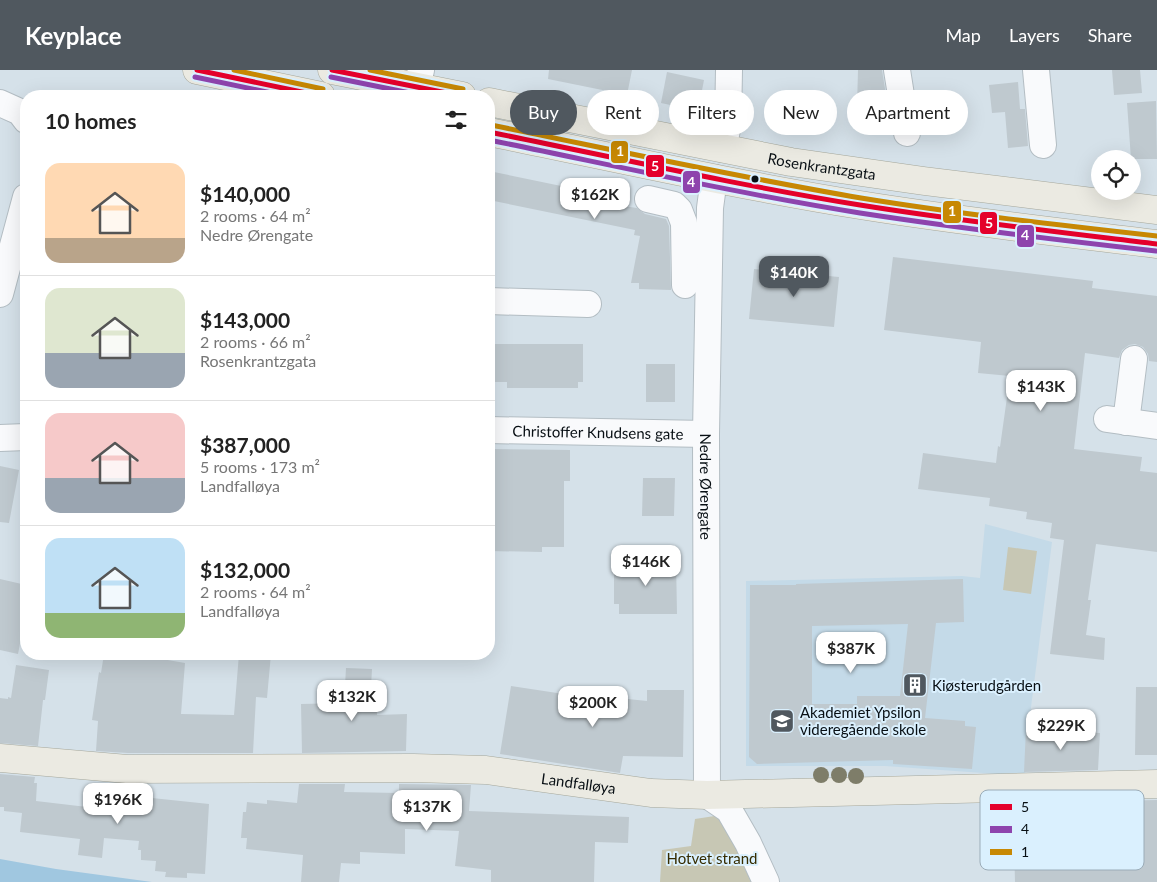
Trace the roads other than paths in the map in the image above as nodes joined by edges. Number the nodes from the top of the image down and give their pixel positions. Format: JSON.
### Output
{"nodes":[{"id":1,"x":197,"y":70,"type":"edge"},
{"id":2,"x":332,"y":70,"type":"edge"},
{"id":3,"x":729,"y":70,"type":"edge"},
{"id":4,"x":897,"y":70,"type":"edge"},
{"id":5,"x":1036,"y":70,"type":"edge"},
{"id":6,"x":419,"y":79,"type":"edge"},
{"id":7,"x":292,"y":90,"type":"edge"},
{"id":8,"x":447,"y":90,"type":"edge"},
{"id":9,"x":900,"y":90,"type":"edge"},
{"id":10,"x":0,"y":103,"type":"edge"},
{"id":11,"x":495,"y":103,"type":"edge"},
{"id":12,"x":20,"y":112,"type":"edge"},
{"id":13,"x":495,"y":133,"type":"edge"},
{"id":14,"x":1044,"y":145,"type":"dead end"},
{"id":15,"x":723,"y":149,"type":"junction"},
{"id":16,"x":714,"y":178,"type":"junction"},
{"id":17,"x":648,"y":198,"type":"dead end"},
{"id":18,"x":1157,"y":210,"type":"edge"},
{"id":19,"x":20,"y":219,"type":"edge"},
{"id":20,"x":697,"y":244,"type":"junction"},
{"id":21,"x":1157,"y":244,"type":"edge"},
{"id":22,"x":685,"y":286,"type":"dead end"},
{"id":23,"x":0,"y":294,"type":"edge"},
{"id":24,"x":495,"y":301,"type":"edge"},
{"id":25,"x":588,"y":304,"type":"dead end"},
{"id":26,"x":1134,"y":360,"type":"dead end"},
{"id":27,"x":1157,"y":426,"type":"edge"},
{"id":28,"x":495,"y":430,"type":"edge"},
{"id":29,"x":706,"y":434,"type":"junction"},
{"id":30,"x":20,"y":437,"type":"edge"},
{"id":31,"x":0,"y":438,"type":"edge"},
{"id":32,"x":0,"y":758,"type":"edge"},
{"id":33,"x":1157,"y":784,"type":"edge"},
{"id":34,"x":707,"y":795,"type":"junction"},
{"id":35,"x":766,"y":882,"type":"edge"}],
"edges":[{"from":1,"to":7,"type":"main road"},
{"from":2,"to":6,"type":"main road"},
{"from":3,"to":15,"type":"street"},
{"from":4,"to":9,"type":"street"},
{"from":5,"to":14,"type":"street"},
{"from":6,"to":8,"type":"main road"},
{"from":10,"to":12,"type":"street"},
{"from":11,"to":15,"type":"main road","name":"Rosenkrantzgata"},
{"from":13,"to":16,"type":"main road","name":"Rosenkrantzgata"},
{"from":15,"to":18,"type":"main road","name":"Rosenkrantzgata"},
{"from":16,"to":20,"type":"street","name":"Nedre Ørengate"},
{"from":16,"to":21,"type":"main road","name":"Rosenkrantzgata"},
{"from":17,"to":20,"type":"street"},
{"from":19,"to":23,"type":"street"},
{"from":20,"to":22,"type":"street"},
{"from":20,"to":29,"type":"street","name":"Nedre Ørengate"},
{"from":24,"to":25,"type":"street"},
{"from":26,"to":27,"type":"street"},
{"from":28,"to":29,"type":"street","name":"Christoffer Knudsens gate"},
{"from":29,"to":34,"type":"street","name":"Nedre Ørengate"},
{"from":30,"to":31,"type":"street"},
{"from":32,"to":34,"type":"main road","name":"Landfalløya"},
{"from":33,"to":34,"type":"main road","name":"Landfalløya"},
{"from":34,"to":35,"type":"street"}]}
